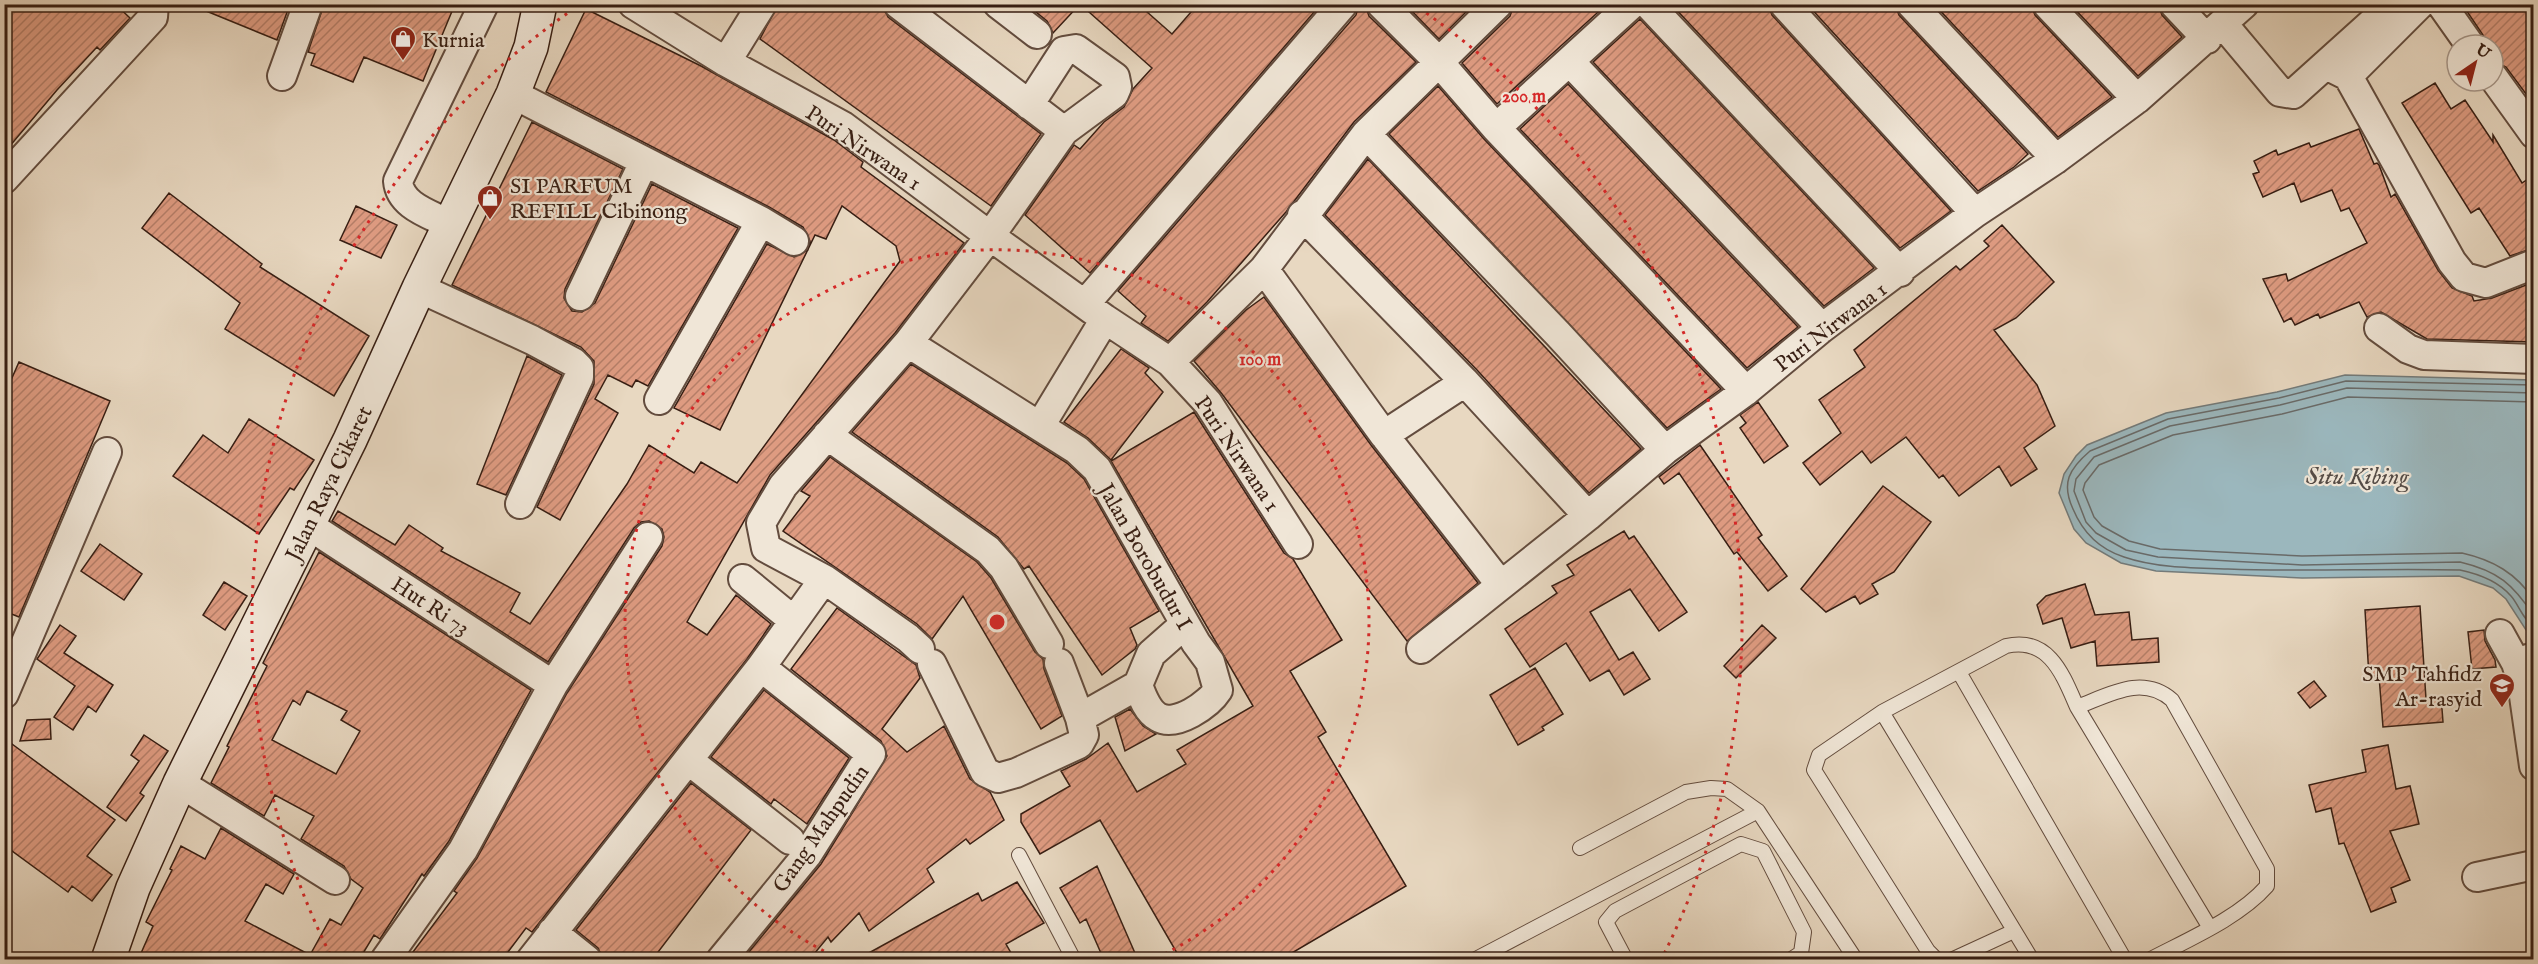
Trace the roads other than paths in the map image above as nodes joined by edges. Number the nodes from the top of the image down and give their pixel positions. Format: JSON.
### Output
{"nodes":[{"id":1,"x":154,"y":4,"type":"edge"},
{"id":2,"x":308,"y":4,"type":"edge"},
{"id":3,"x":484,"y":4,"type":"edge"},
{"id":4,"x":540,"y":4,"type":"edge"},
{"id":5,"x":633,"y":4,"type":"edge"},
{"id":6,"x":762,"y":4,"type":"edge"},
{"id":7,"x":898,"y":4,"type":"edge"},
{"id":8,"x":1343,"y":4,"type":"edge"},
{"id":9,"x":1381,"y":4,"type":"edge"},
{"id":10,"x":1498,"y":4,"type":"edge"},
{"id":11,"x":1632,"y":4,"type":"edge"},
{"id":12,"x":1648,"y":4,"type":"edge"},
{"id":13,"x":1784,"y":4,"type":"edge"},
{"id":14,"x":1911,"y":4,"type":"edge"},
{"id":15,"x":2047,"y":4,"type":"edge"},
{"id":16,"x":2174,"y":4,"type":"edge"},
{"id":17,"x":2244,"y":4,"type":"edge"},
{"id":18,"x":2393,"y":4,"type":"edge"},
{"id":19,"x":2420,"y":4,"type":"edge"},
{"id":20,"x":2441,"y":4,"type":"edge"},
{"id":21,"x":1002,"y":6,"type":"edge"},
{"id":22,"x":2215,"y":32,"type":"junction"},
{"id":23,"x":2462,"y":33,"type":"edge"},
{"id":24,"x":1037,"y":34,"type":"dead end"},
{"id":25,"x":1438,"y":61,"type":"junction"},
{"id":26,"x":726,"y":62,"type":"junction"},
{"id":27,"x":1571,"y":63,"type":"junction"},
{"id":28,"x":2337,"y":70,"type":"junction"},
{"id":29,"x":282,"y":76,"type":"dead end"},
{"id":30,"x":2504,"y":93,"type":"edge"},
{"id":31,"x":513,"y":94,"type":"junction"},
{"id":32,"x":2137,"y":99,"type":"junction"},
{"id":33,"x":1029,"y":105,"type":"junction"},
{"id":34,"x":1496,"y":128,"type":"junction"},
{"id":35,"x":1064,"y":132,"type":"junction"},
{"id":36,"x":1366,"y":134,"type":"junction"},
{"id":37,"x":2534,"y":134,"type":"edge"},
{"id":38,"x":2056,"y":159,"type":"junction"},
{"id":39,"x":644,"y":162,"type":"junction"},
{"id":40,"x":4,"y":179,"type":"edge"},
{"id":41,"x":1975,"y":213,"type":"junction"},
{"id":42,"x":1302,"y":215,"type":"junction"},
{"id":43,"x":761,"y":221,"type":"junction"},
{"id":44,"x":449,"y":224,"type":"junction"},
{"id":45,"x":990,"y":236,"type":"junction"},
{"id":46,"x":794,"y":241,"type":"dead end"},
{"id":47,"x":2534,"y":264,"type":"edge"},
{"id":48,"x":1264,"y":269,"type":"junction"},
{"id":49,"x":1900,"y":272,"type":"junction"},
{"id":50,"x":419,"y":288,"type":"junction"},
{"id":51,"x":580,"y":296,"type":"dead end"},
{"id":52,"x":1095,"y":311,"type":"junction"},
{"id":53,"x":1822,"y":328,"type":"junction"},
{"id":54,"x":2379,"y":328,"type":"dead end"},
{"id":55,"x":908,"y":343,"type":"junction"},
{"id":56,"x":2534,"y":359,"type":"edge"},
{"id":57,"x":1170,"y":362,"type":"junction"},
{"id":58,"x":1465,"y":382,"type":"junction"},
{"id":59,"x":1746,"y":391,"type":"junction"},
{"id":60,"x":659,"y":400,"type":"dead end"},
{"id":61,"x":1040,"y":426,"type":"junction"},
{"id":62,"x":827,"y":435,"type":"junction"},
{"id":63,"x":1384,"y":435,"type":"junction"},
{"id":64,"x":1665,"y":450,"type":"junction"},
{"id":65,"x":107,"y":452,"type":"dead end"},
{"id":66,"x":520,"y":504,"type":"dead end"},
{"id":67,"x":1588,"y":516,"type":"junction"},
{"id":68,"x":308,"y":525,"type":"junction"},
{"id":69,"x":648,"y":537,"type":"dead end"},
{"id":70,"x":1298,"y":544,"type":"dead end"},
{"id":71,"x":743,"y":579,"type":"dead end"},
{"id":72,"x":824,"y":579,"type":"junction"},
{"id":73,"x":1500,"y":584,"type":"junction"},
{"id":74,"x":793,"y":620,"type":"junction"},
{"id":75,"x":1185,"y":624,"type":"junction"},
{"id":76,"x":2500,"y":634,"type":"dead end"},
{"id":77,"x":1421,"y":649,"type":"dead end"},
{"id":78,"x":2525,"y":660,"type":"edge"},
{"id":79,"x":760,"y":667,"type":"junction"},
{"id":80,"x":1959,"y":672,"type":"junction"},
{"id":81,"x":553,"y":685,"type":"junction"},
{"id":82,"x":1138,"y":685,"type":"junction"},
{"id":83,"x":4,"y":694,"type":"edge"},
{"id":84,"x":2076,"y":707,"type":"junction"},
{"id":85,"x":1882,"y":712,"type":"junction"},
{"id":86,"x":1080,"y":718,"type":"junction"},
{"id":87,"x":688,"y":760,"type":"junction"},
{"id":88,"x":2534,"y":766,"type":"edge"},
{"id":89,"x":180,"y":783,"type":"junction"},
{"id":90,"x":1758,"y":811,"type":"junction"},
{"id":91,"x":790,"y":840,"type":"dead end"},
{"id":92,"x":1580,"y":848,"type":"dead end"},
{"id":93,"x":1019,"y":855,"type":"dead end"},
{"id":94,"x":2534,"y":865,"type":"edge"},
{"id":95,"x":2476,"y":877,"type":"dead end"},
{"id":96,"x":334,"y":880,"type":"dead end"},
{"id":97,"x":2210,"y":928,"type":"junction"},
{"id":98,"x":2014,"y":931,"type":"junction"},
{"id":99,"x":552,"y":932,"type":"junction"},
{"id":100,"x":1623,"y":958,"type":"edge"},
{"id":101,"x":108,"y":960,"type":"edge"},
{"id":102,"x":385,"y":960,"type":"edge"},
{"id":103,"x":531,"y":960,"type":"edge"},
{"id":104,"x":587,"y":960,"type":"edge"},
{"id":105,"x":721,"y":960,"type":"edge"},
{"id":106,"x":1074,"y":960,"type":"edge"},
{"id":107,"x":1474,"y":960,"type":"edge"},
{"id":108,"x":1790,"y":960,"type":"edge"},
{"id":109,"x":1856,"y":960,"type":"edge"},
{"id":110,"x":1937,"y":960,"type":"edge"},
{"id":111,"x":1951,"y":960,"type":"edge"},
{"id":112,"x":2032,"y":960,"type":"edge"},
{"id":113,"x":2126,"y":960,"type":"edge"},
{"id":114,"x":2149,"y":960,"type":"edge"}],
"edges":[{"from":1,"to":40,"type":"street"},
{"from":2,"to":29,"type":"street"},
{"from":3,"to":44,"type":"street"},
{"from":4,"to":31,"type":"main road","name":"Jalan Raya Cikaret"},
{"from":5,"to":26,"type":"street","name":"Puri Nirwana 1"},
{"from":6,"to":26,"type":"street"},
{"from":7,"to":33,"type":"street"},
{"from":8,"to":52,"type":"street"},
{"from":9,"to":25,"type":"street"},
{"from":10,"to":25,"type":"street"},
{"from":11,"to":27,"type":"street"},
{"from":12,"to":49,"type":"street"},
{"from":13,"to":41,"type":"street"},
{"from":14,"to":38,"type":"street"},
{"from":15,"to":32,"type":"street"},
{"from":16,"to":22,"type":"street"},
{"from":17,"to":22,"type":"street","name":"Puri Nirwana 1"},
{"from":18,"to":28,"type":"street"},
{"from":19,"to":28,"type":"street"},
{"from":20,"to":23,"type":"street"},
{"from":21,"to":24,"type":"street"},
{"from":22,"to":28,"type":"street"},
{"from":22,"to":32,"type":"street","name":"Puri Nirwana 1"},
{"from":25,"to":34,"type":"street"},
{"from":25,"to":36,"type":"street"},
{"from":26,"to":45,"type":"street","name":"Puri Nirwana 1"},
{"from":27,"to":34,"type":"street"},
{"from":27,"to":53,"type":"street"},
{"from":28,"to":47,"type":"street"},
{"from":30,"to":37,"type":"street"},
{"from":31,"to":39,"type":"street"},
{"from":31,"to":44,"type":"main road","name":"Jalan Raya Cikaret"},
{"from":32,"to":38,"type":"street","name":"Puri Nirwana 1"},
{"from":33,"to":35,"type":"street"},
{"from":33,"to":35,"type":"street"},
{"from":34,"to":59,"type":"street"},
{"from":35,"to":45,"type":"street"},
{"from":36,"to":42,"type":"street"},
{"from":36,"to":64,"type":"street"},
{"from":38,"to":41,"type":"street","name":"Puri Nirwana 1"},
{"from":39,"to":43,"type":"street"},
{"from":39,"to":51,"type":"street"},
{"from":41,"to":49,"type":"street","name":"Puri Nirwana 1"},
{"from":42,"to":48,"type":"street"},
{"from":42,"to":58,"type":"street"},
{"from":43,"to":46,"type":"street"},
{"from":43,"to":60,"type":"street"},
{"from":44,"to":50,"type":"main road","name":"Jalan Raya Cikaret"},
{"from":45,"to":52,"type":"street","name":"Puri Nirwana 1"},
{"from":45,"to":55,"type":"street"},
{"from":48,"to":57,"type":"street"},
{"from":48,"to":63,"type":"street"},
{"from":49,"to":53,"type":"street","name":"Puri Nirwana 1"},
{"from":50,"to":66,"type":"street"},
{"from":50,"to":68,"type":"main road","name":"Jalan Raya Cikaret"},
{"from":52,"to":57,"type":"street","name":"Puri Nirwana 1"},
{"from":52,"to":61,"type":"street"},
{"from":53,"to":59,"type":"street","name":"Puri Nirwana 1"},
{"from":54,"to":56,"type":"street"},
{"from":55,"to":61,"type":"street","name":"Jalan Borobudur I"},
{"from":55,"to":62,"type":"street"},
{"from":57,"to":70,"type":"street","name":"Puri Nirwana 1"},
{"from":58,"to":63,"type":"street"},
{"from":58,"to":67,"type":"street"},
{"from":59,"to":64,"type":"street","name":"Puri Nirwana 1"},
{"from":61,"to":75,"type":"street","name":"Jalan Borobudur I"},
{"from":62,"to":72,"type":"street"},
{"from":62,"to":86,"type":"street"},
{"from":63,"to":73,"type":"street"},
{"from":64,"to":67,"type":"street","name":"Puri Nirwana 1"},
{"from":65,"to":83,"type":"street"},
{"from":67,"to":73,"type":"street","name":"Puri Nirwana 1"},
{"from":68,"to":81,"type":"street","name":"Hut Ri 73"},
{"from":68,"to":89,"type":"main road","name":"Jalan Raya Cikaret"},
{"from":69,"to":81,"type":"street"},
{"from":71,"to":74,"type":"street"},
{"from":72,"to":74,"type":"street"},
{"from":72,"to":86,"type":"street"},
{"from":73,"to":77,"type":"street","name":"Puri Nirwana 1"},
{"from":74,"to":79,"type":"street"},
{"from":75,"to":82,"type":"street"},
{"from":75,"to":82,"type":"street","name":"Jalan Borobudur I"},
{"from":76,"to":78,"type":"street"},
{"from":78,"to":88,"type":"street"},
{"from":79,"to":87,"type":"street"},
{"from":79,"to":105,"type":"street","name":"Gang Mahpudin"},
{"from":80,"to":84,"type":"lane"},
{"from":80,"to":85,"type":"lane"},
{"from":80,"to":113,"type":"lane"},
{"from":81,"to":102,"type":"street"},
{"from":82,"to":86,"type":"street"},
{"from":84,"to":97,"type":"lane"},
{"from":84,"to":97,"type":"lane"},
{"from":85,"to":98,"type":"lane"},
{"from":85,"to":110,"type":"lane"},
{"from":87,"to":91,"type":"street"},
{"from":87,"to":99,"type":"street"},
{"from":89,"to":96,"type":"street"},
{"from":89,"to":101,"type":"main road","name":"Jalan Raya Cikaret"},
{"from":90,"to":92,"type":"lane"},
{"from":90,"to":107,"type":"lane"},
{"from":90,"to":109,"type":"lane"},
{"from":93,"to":106,"type":"lane"},
{"from":94,"to":95,"type":"street"},
{"from":97,"to":114,"type":"lane"},
{"from":98,"to":111,"type":"lane"},
{"from":98,"to":112,"type":"lane"},
{"from":99,"to":103,"type":"street"},
{"from":99,"to":104,"type":"street"},
{"from":100,"to":108,"type":"lane"}]}
